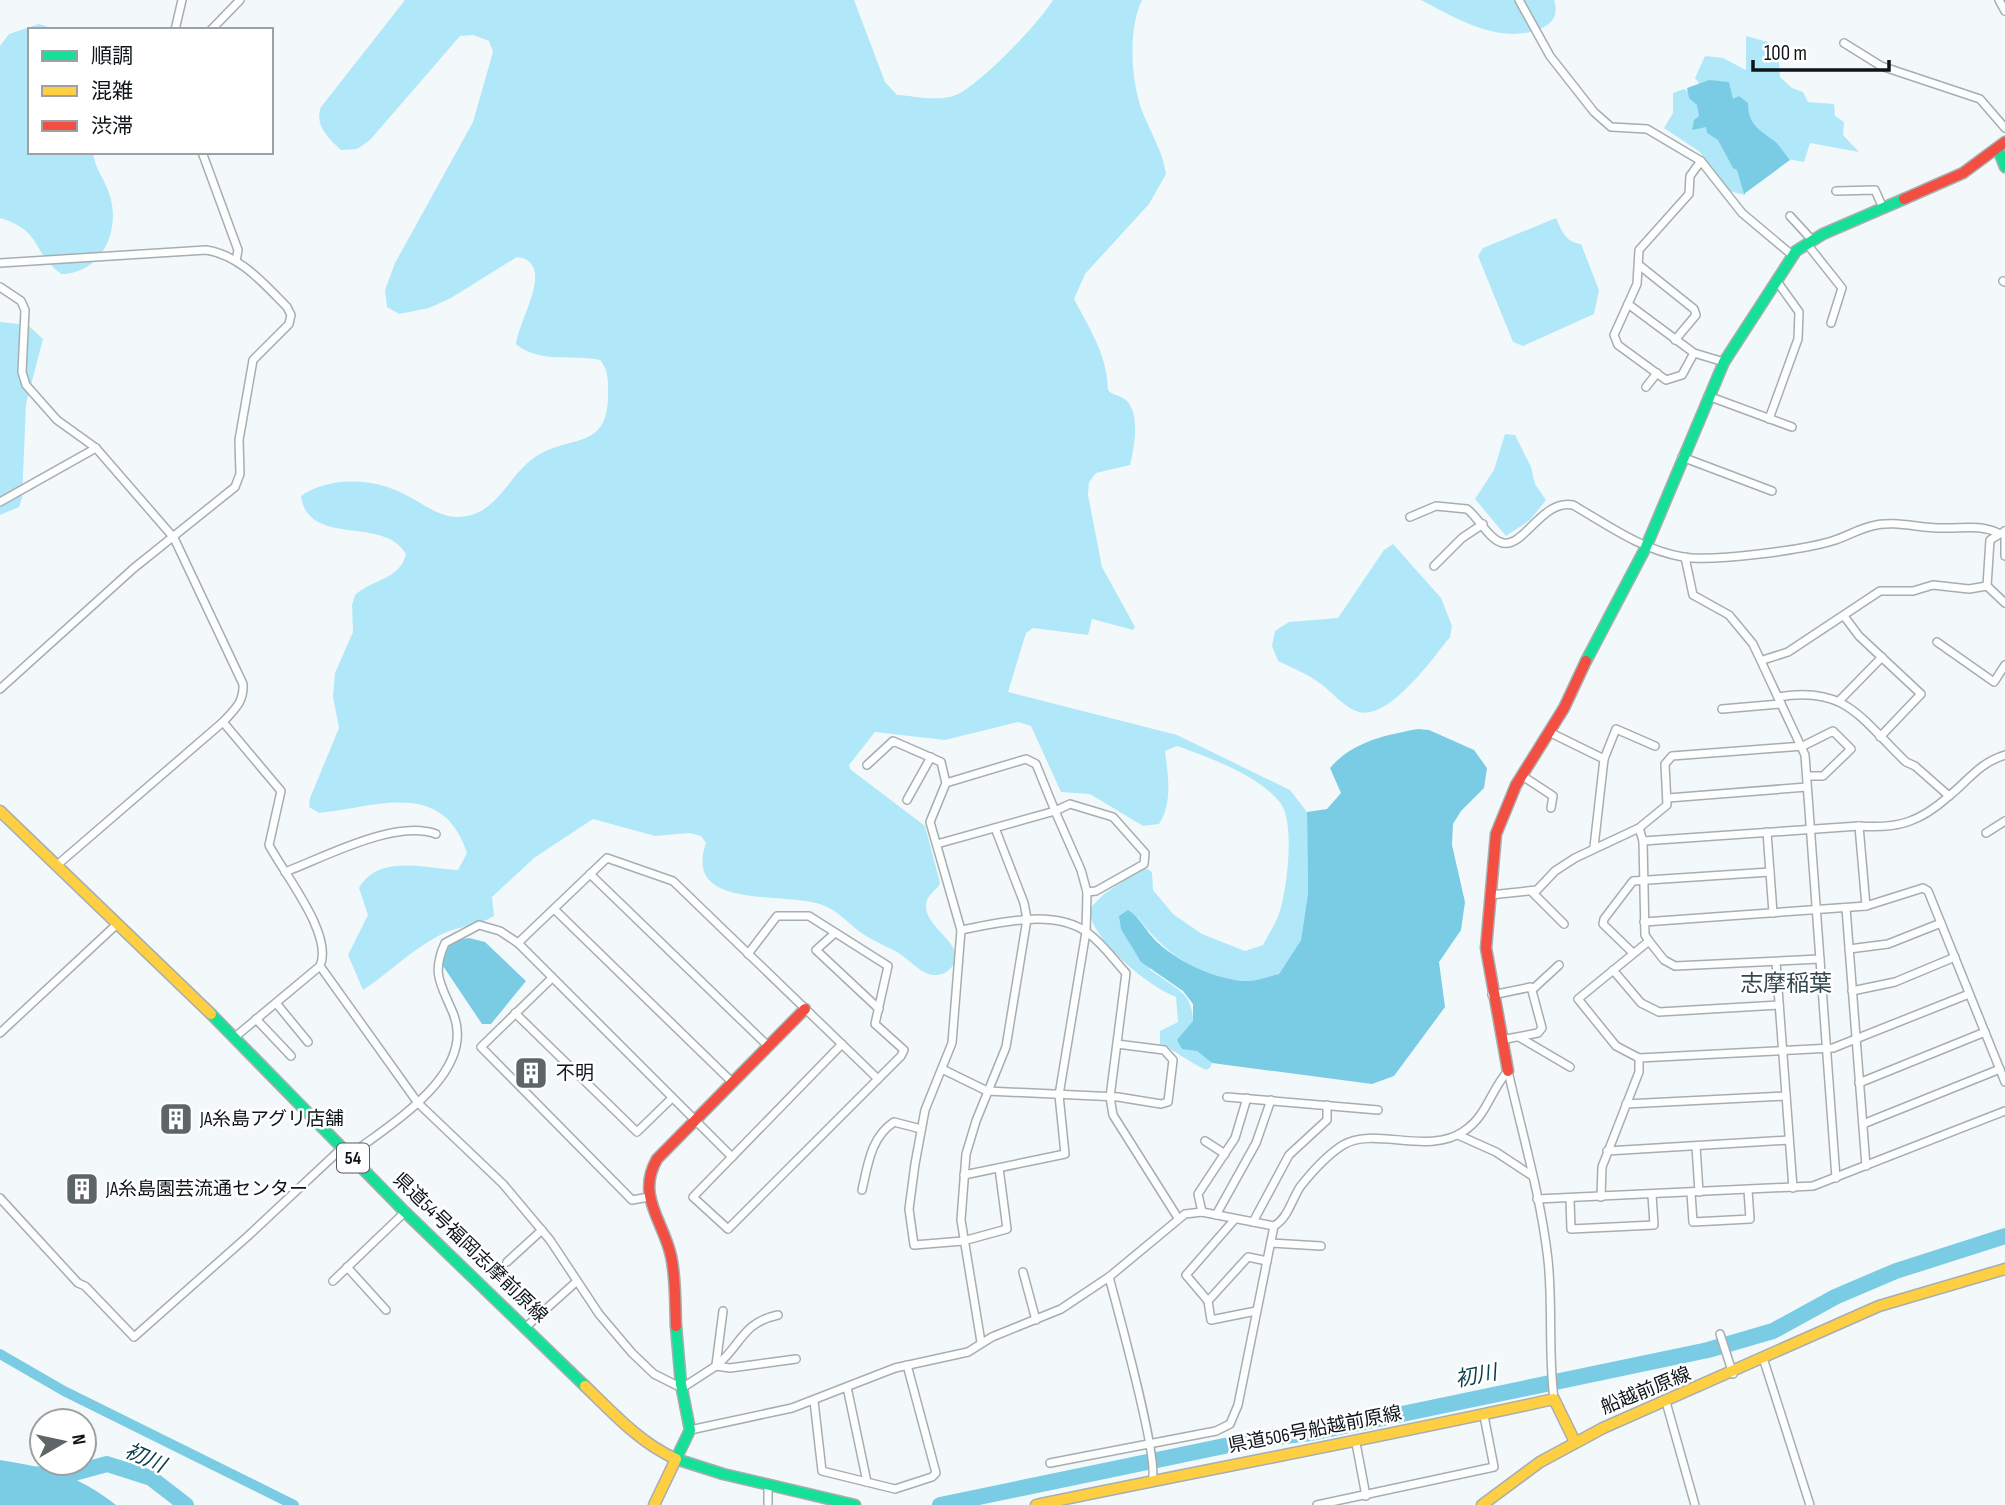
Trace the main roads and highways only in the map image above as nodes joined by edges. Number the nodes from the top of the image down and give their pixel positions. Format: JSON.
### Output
{"nodes":[{"id":1,"x":2002,"y":145,"type":"edge"},
{"id":2,"x":2005,"y":167,"type":"edge"},
{"id":3,"x":0,"y":811,"type":"edge"},
{"id":4,"x":805,"y":1009,"type":"road end"},
{"id":5,"x":1508,"y":1071,"type":"road end"},
{"id":6,"x":2005,"y":1269,"type":"edge"},
{"id":7,"x":1574,"y":1440,"type":"junction"},
{"id":8,"x":676,"y":1459,"type":"junction"},
{"id":9,"x":836,"y":1501,"type":"edge"},
{"id":10,"x":656,"y":1504,"type":"edge"},
{"id":11,"x":855,"y":1505,"type":"edge"},
{"id":12,"x":1037,"y":1505,"type":"edge"},
{"id":13,"x":1482,"y":1505,"type":"edge"}],
"edges":[{"from":1,"to":2,"type":"main road"},
{"from":1,"to":5,"type":"main road"},
{"from":3,"to":8,"type":"main road","name":"県道54号福岡志摩前原線","number":"54"},
{"from":4,"to":8,"type":"main road"},
{"from":6,"to":7,"type":"main road","name":"船越前原線"},
{"from":7,"to":12,"type":"main road","name":"県道506号船越前原線"},
{"from":7,"to":13,"type":"main road","name":"船越前原線"},
{"from":8,"to":9,"type":"main road","name":"県道54号福岡志摩前原線"},
{"from":8,"to":10,"type":"main road"},
{"from":9,"to":11,"type":"main road","name":"県道54号福岡志摩前原線"}]}
